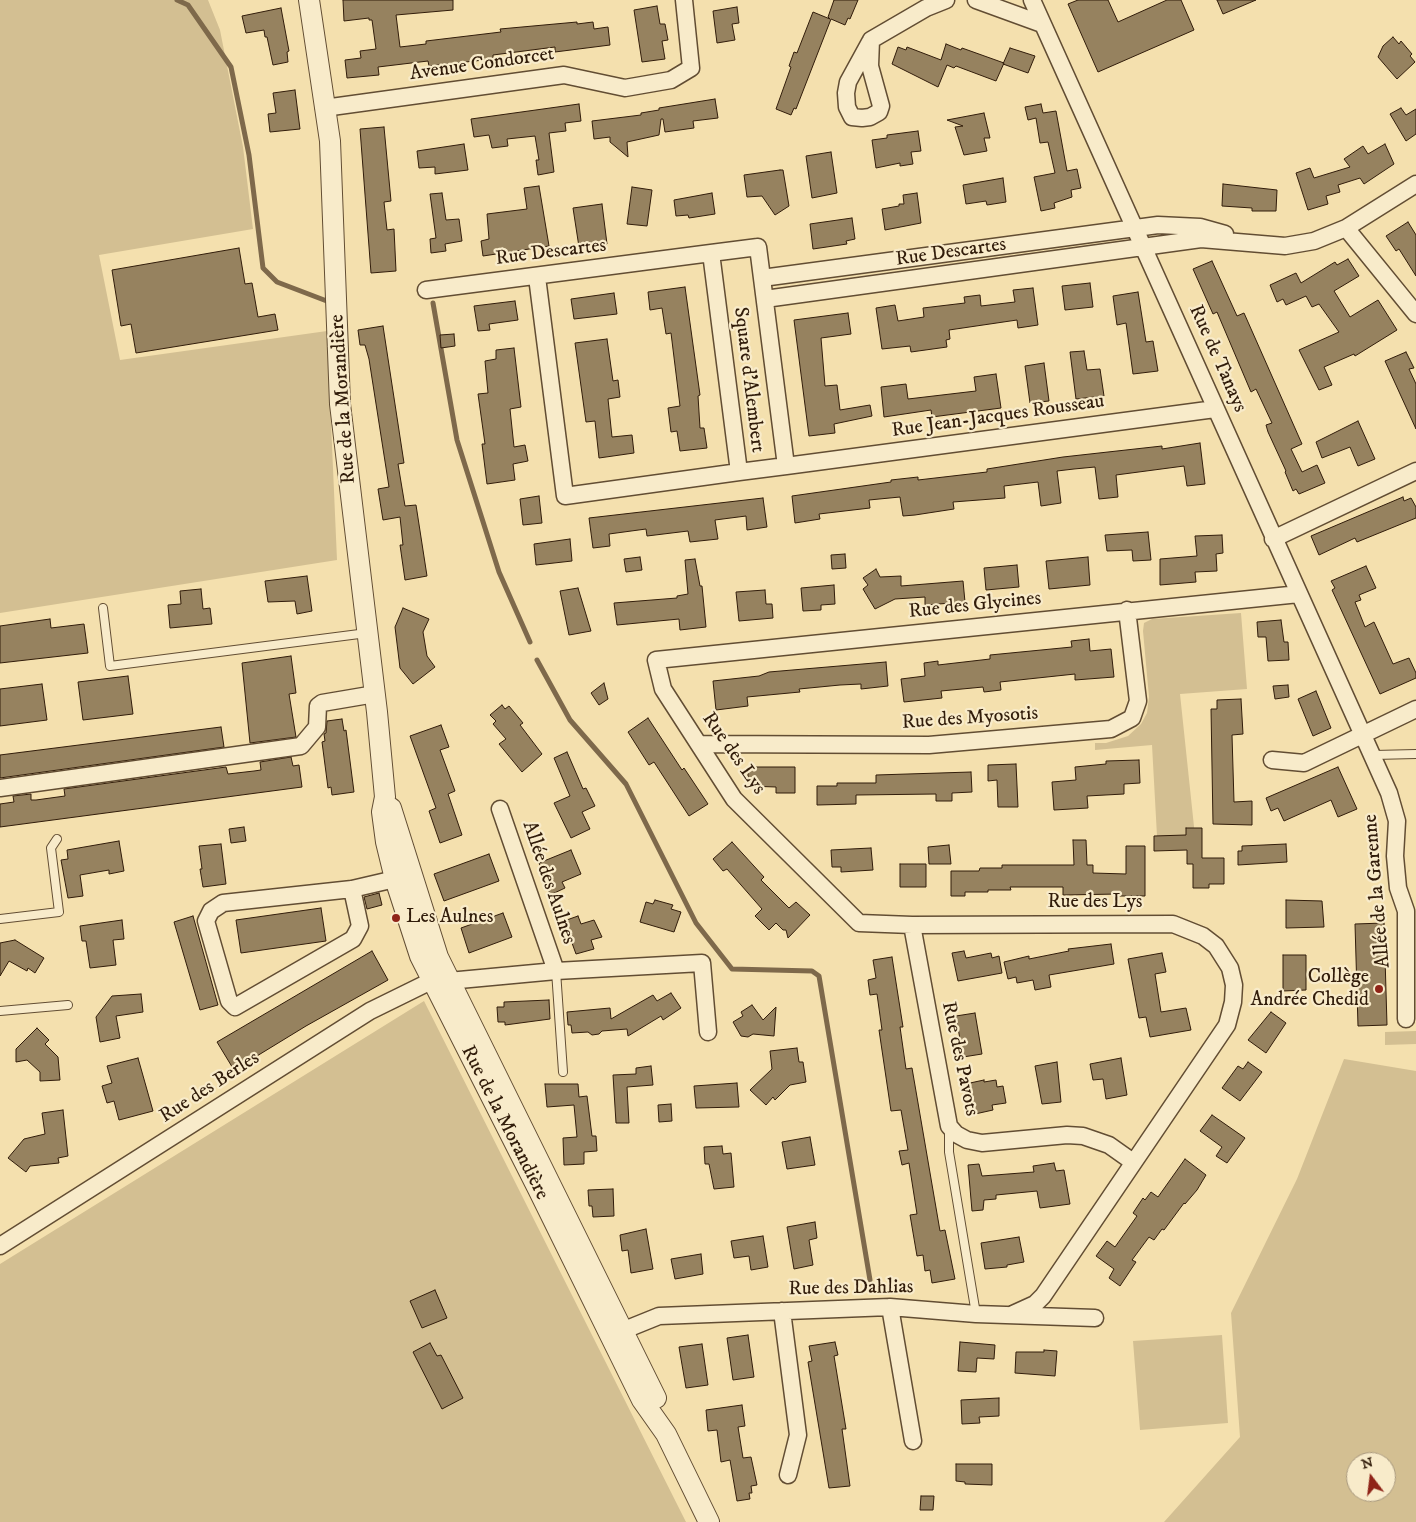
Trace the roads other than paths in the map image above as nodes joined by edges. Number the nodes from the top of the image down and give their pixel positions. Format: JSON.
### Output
{"nodes":[{"id":1,"x":309,"y":0,"type":"edge"},
{"id":2,"x":684,"y":0,"type":"edge"},
{"id":3,"x":946,"y":0,"type":"edge"},
{"id":4,"x":976,"y":0,"type":"edge"},
{"id":5,"x":1032,"y":0,"type":"edge"},
{"id":6,"x":1042,"y":24,"type":"junction"},
{"id":7,"x":871,"y":40,"type":"dead end"},
{"id":8,"x":324,"y":108,"type":"junction"},
{"id":9,"x":1416,"y":184,"type":"edge"},
{"id":10,"x":1136,"y":228,"type":"junction"},
{"id":11,"x":1346,"y":228,"type":"junction"},
{"id":12,"x":1258,"y":243,"type":"junction"},
{"id":13,"x":1144,"y":248,"type":"junction"},
{"id":14,"x":711,"y":253,"type":"junction"},
{"id":15,"x":537,"y":277,"type":"junction"},
{"id":16,"x":762,"y":278,"type":"junction"},
{"id":17,"x":426,"y":290,"type":"dead end"},
{"id":18,"x":765,"y":299,"type":"junction"},
{"id":19,"x":1416,"y":314,"type":"edge"},
{"id":20,"x":1215,"y":409,"type":"junction"},
{"id":21,"x":786,"y":466,"type":"junction"},
{"id":22,"x":739,"y":472,"type":"junction"},
{"id":23,"x":1416,"y":472,"type":"edge"},
{"id":24,"x":1273,"y":539,"type":"junction"},
{"id":25,"x":1299,"y":594,"type":"junction"},
{"id":26,"x":102,"y":608,"type":"dead end"},
{"id":27,"x":1127,"y":610,"type":"junction"},
{"id":28,"x":367,"y":633,"type":"junction"},
{"id":29,"x":656,"y":660,"type":"joint"},
{"id":30,"x":375,"y":694,"type":"junction"},
{"id":31,"x":1416,"y":709,"type":"edge"},
{"id":32,"x":1364,"y":735,"type":"junction"},
{"id":33,"x":699,"y":744,"type":"junction"},
{"id":34,"x":1416,"y":754,"type":"edge"},
{"id":35,"x":1374,"y":755,"type":"junction"},
{"id":36,"x":1272,"y":760,"type":"dead end"},
{"id":37,"x":0,"y":788,"type":"edge"},
{"id":38,"x":385,"y":797,"type":"junction"},
{"id":39,"x":500,"y":809,"type":"dead end"},
{"id":40,"x":57,"y":839,"type":"dead end"},
{"id":41,"x":394,"y":879,"type":"junction"},
{"id":42,"x":352,"y":889,"type":"junction"},
{"id":43,"x":1411,"y":911,"type":"edge"},
{"id":44,"x":0,"y":919,"type":"edge"},
{"id":45,"x":912,"y":925,"type":"junction"},
{"id":46,"x":556,"y":971,"type":"junction"},
{"id":47,"x":441,"y":981,"type":"junction"},
{"id":48,"x":68,"y":1005,"type":"dead end"},
{"id":49,"x":0,"y":1012,"type":"edge"},
{"id":50,"x":1406,"y":1019,"type":"dead end"},
{"id":51,"x":708,"y":1032,"type":"dead end"},
{"id":52,"x":563,"y":1072,"type":"dead end"},
{"id":53,"x":949,"y":1126,"type":"junction"},
{"id":54,"x":1133,"y":1162,"type":"junction"},
{"id":55,"x":1,"y":1242,"type":"edge"},
{"id":56,"x":890,"y":1307,"type":"junction"},
{"id":57,"x":782,"y":1311,"type":"junction"},
{"id":58,"x":976,"y":1314,"type":"junction"},
{"id":59,"x":1013,"y":1314,"type":"junction"},
{"id":60,"x":1095,"y":1318,"type":"dead end"},
{"id":61,"x":617,"y":1333,"type":"junction"},
{"id":62,"x":913,"y":1441,"type":"dead end"},
{"id":63,"x":788,"y":1475,"type":"dead end"},
{"id":64,"x":709,"y":1522,"type":"edge"}],
"edges":[{"from":1,"to":8,"type":"street","name":"Rue de la Morandière"},
{"from":2,"to":8,"type":"street","name":"Avenue Condorcet"},
{"from":3,"to":7,"type":"street"},
{"from":4,"to":6,"type":"street"},
{"from":5,"to":6,"type":"street","name":"Rue de Tanays"},
{"from":6,"to":10,"type":"street","name":"Rue de Tanays"},
{"from":8,"to":28,"type":"street","name":"Rue de la Morandière"},
{"from":9,"to":11,"type":"street"},
{"from":10,"to":12,"type":"street","name":"Rue Descartes"},
{"from":10,"to":13,"type":"street","name":"Rue de Tanays"},
{"from":10,"to":16,"type":"street","name":"Rue Descartes"},
{"from":11,"to":12,"type":"street"},
{"from":11,"to":19,"type":"street"},
{"from":12,"to":13,"type":"street","name":"Rue Descartes"},
{"from":13,"to":18,"type":"street","name":"Rue Descartes"},
{"from":13,"to":20,"type":"street","name":"Rue de Tanays"},
{"from":14,"to":15,"type":"street","name":"Rue Descartes"},
{"from":14,"to":16,"type":"street","name":"Square d'Alembert"},
{"from":14,"to":22,"type":"street","name":"Square d'Alembert"},
{"from":15,"to":17,"type":"street","name":"Rue Descartes"},
{"from":15,"to":22,"type":"street"},
{"from":16,"to":18,"type":"street","name":"Square d'Alembert"},
{"from":18,"to":21,"type":"street","name":"Square d'Alembert"},
{"from":20,"to":21,"type":"street","name":"Rue Jean-Jacques Rousseau"},
{"from":20,"to":24,"type":"street","name":"Rue de Tanays"},
{"from":21,"to":22,"type":"street","name":"Square d'Alembert"},
{"from":23,"to":24,"type":"street"},
{"from":24,"to":25,"type":"street","name":"Rue de Tanays"},
{"from":25,"to":27,"type":"street","name":"Rue des Glycines"},
{"from":25,"to":32,"type":"street","name":"Rue de Tanays"},
{"from":26,"to":28,"type":"lane"},
{"from":27,"to":29,"type":"street","name":"Rue des Glycines"},
{"from":27,"to":33,"type":"street","name":"Rue des Myosotis"},
{"from":28,"to":30,"type":"street","name":"Rue de la Morandière"},
{"from":29,"to":33,"type":"street","name":"Rue des Lys"},
{"from":30,"to":37,"type":"street"},
{"from":30,"to":38,"type":"street","name":"Rue de la Morandière"},
{"from":31,"to":32,"type":"street"},
{"from":32,"to":35,"type":"street","name":"Allée de la Garenne"},
{"from":32,"to":36,"type":"street"},
{"from":33,"to":45,"type":"street","name":"Rue des Lys"},
{"from":34,"to":35,"type":"lane"},
{"from":35,"to":43,"type":"street","name":"Allée de la Garenne"},
{"from":38,"to":41,"type":"street","name":"Rue de la Morandière"},
{"from":38,"to":47,"type":"street","name":"Rue de la Morandière"},
{"from":39,"to":46,"type":"street","name":"Allée des Aulnes"},
{"from":40,"to":44,"type":"lane"},
{"from":41,"to":42,"type":"street"},
{"from":41,"to":47,"type":"street","name":"Rue de la Morandière"},
{"from":42,"to":42,"type":"street"},
{"from":43,"to":50,"type":"street","name":"Allée de la Garenne"},
{"from":45,"to":53,"type":"street","name":"Rue des Pavots"},
{"from":45,"to":54,"type":"street","name":"Rue des Lys"},
{"from":46,"to":47,"type":"street","name":"Allée des Aulnes"},
{"from":46,"to":51,"type":"street","name":"Allée des Aulnes"},
{"from":46,"to":52,"type":"lane"},
{"from":47,"to":55,"type":"street","name":"Rue des Berles"},
{"from":47,"to":61,"type":"street","name":"Rue de la Morandière"},
{"from":48,"to":49,"type":"lane"},
{"from":53,"to":54,"type":"street","name":"Rue des Pavots"},
{"from":53,"to":58,"type":"lane"},
{"from":54,"to":59,"type":"street","name":"Rue des Lys"},
{"from":56,"to":57,"type":"street","name":"Rue des Dahlias"},
{"from":56,"to":58,"type":"street","name":"Rue des Dahlias"},
{"from":56,"to":62,"type":"street"},
{"from":57,"to":61,"type":"street","name":"Rue des Dahlias"},
{"from":57,"to":63,"type":"street"},
{"from":58,"to":59,"type":"street","name":"Rue des Dahlias"},
{"from":59,"to":60,"type":"street","name":"Rue des Dahlias"},
{"from":61,"to":64,"type":"street","name":"Rue de la Morandière"}]}
